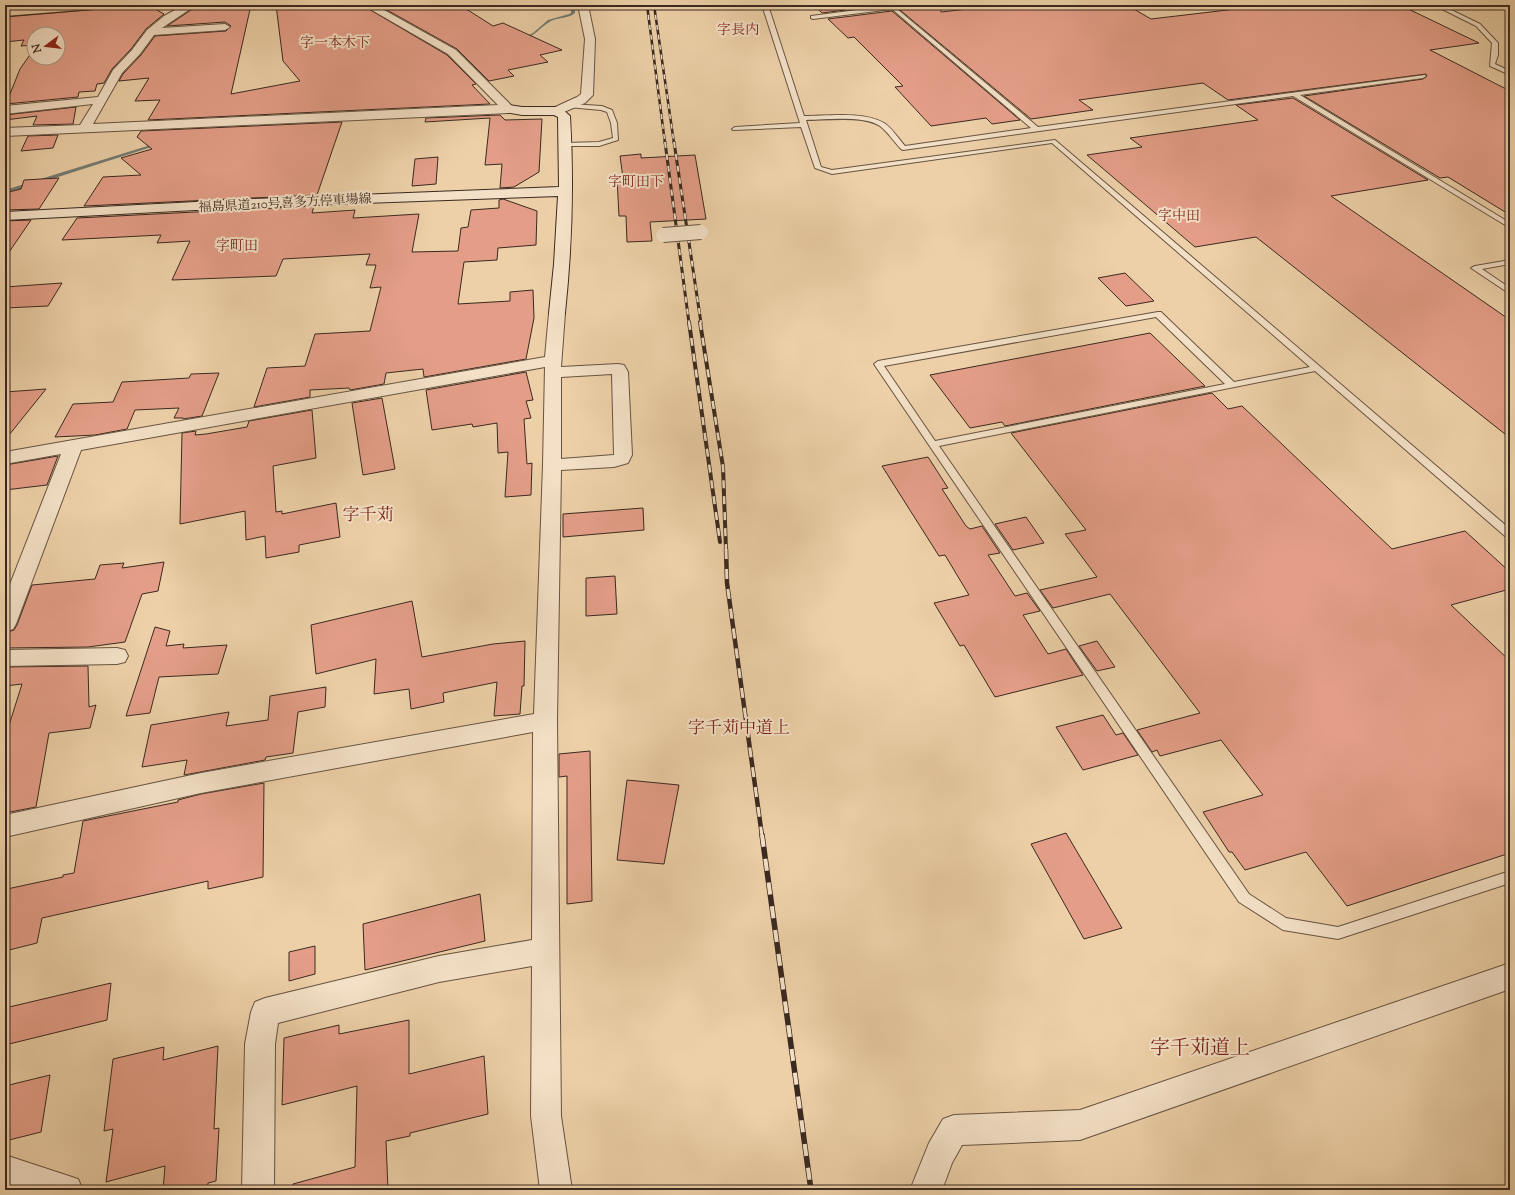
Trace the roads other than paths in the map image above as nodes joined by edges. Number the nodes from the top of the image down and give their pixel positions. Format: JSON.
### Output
{"nodes":[{"id":1,"x":105,"y":5,"type":"edge"},
{"id":2,"x":191,"y":5,"type":"edge"},
{"id":3,"x":368,"y":5,"type":"edge"},
{"id":4,"x":583,"y":5,"type":"edge"},
{"id":5,"x":765,"y":5,"type":"edge"},
{"id":6,"x":914,"y":5,"type":"edge"},
{"id":7,"x":1438,"y":5,"type":"edge"},
{"id":8,"x":891,"y":6,"type":"edge"},
{"id":9,"x":5,"y":13,"type":"edge"},
{"id":10,"x":813,"y":17,"type":"dead end"},
{"id":11,"x":225,"y":27,"type":"dead end"},
{"id":12,"x":151,"y":32,"type":"junction"},
{"id":13,"x":1510,"y":73,"type":"edge"},
{"id":14,"x":1423,"y":76,"type":"dead end"},
{"id":15,"x":1294,"y":94,"type":"junction"},
{"id":16,"x":102,"y":100,"type":"junction"},
{"id":17,"x":570,"y":106,"type":"junction"},
{"id":18,"x":508,"y":109,"type":"junction"},
{"id":19,"x":5,"y":110,"type":"edge"},
{"id":20,"x":557,"y":111,"type":"junction"},
{"id":21,"x":803,"y":122,"type":"junction"},
{"id":22,"x":84,"y":128,"type":"junction"},
{"id":23,"x":735,"y":129,"type":"dead end"},
{"id":24,"x":1037,"y":130,"type":"junction"},
{"id":25,"x":5,"y":132,"type":"edge"},
{"id":26,"x":566,"y":145,"type":"junction"},
{"id":27,"x":565,"y":191,"type":"junction"},
{"id":28,"x":5,"y":216,"type":"edge"},
{"id":29,"x":1510,"y":226,"type":"edge"},
{"id":30,"x":701,"y":232,"type":"dead end"},
{"id":31,"x":663,"y":235,"type":"dead end"},
{"id":32,"x":1510,"y":262,"type":"edge"},
{"id":33,"x":1510,"y":292,"type":"edge"},
{"id":34,"x":557,"y":313,"type":"joint"},
{"id":35,"x":553,"y":367,"type":"junction"},
{"id":36,"x":1318,"y":368,"type":"junction"},
{"id":37,"x":1232,"y":385,"type":"junction"},
{"id":38,"x":932,"y":444,"type":"junction"},
{"id":39,"x":73,"y":446,"type":"junction"},
{"id":40,"x":5,"y":458,"type":"edge"},
{"id":41,"x":552,"y":465,"type":"junction"},
{"id":42,"x":1510,"y":535,"type":"edge"},
{"id":43,"x":5,"y":624,"type":"edge"},
{"id":44,"x":117,"y":656,"type":"dead end"},
{"id":45,"x":5,"y":658,"type":"edge"},
{"id":46,"x":545,"y":720,"type":"junction"},
{"id":47,"x":5,"y":826,"type":"edge"},
{"id":48,"x":1510,"y":877,"type":"edge"},
{"id":49,"x":545,"y":951,"type":"junction"},
{"id":50,"x":1510,"y":976,"type":"edge"},
{"id":51,"x":5,"y":1171,"type":"edge"},
{"id":52,"x":67,"y":1190,"type":"edge"},
{"id":53,"x":258,"y":1190,"type":"edge"},
{"id":54,"x":556,"y":1190,"type":"edge"},
{"id":55,"x":926,"y":1190,"type":"edge"}],
"edges":[{"from":1,"to":9,"type":"main road"},
{"from":2,"to":12,"type":"street"},
{"from":3,"to":18,"type":"street"},
{"from":4,"to":17,"type":"street"},
{"from":5,"to":21,"type":"lane"},
{"from":6,"to":8,"type":"lane"},
{"from":7,"to":13,"type":"lane"},
{"from":8,"to":10,"type":"lane"},
{"from":8,"to":24,"type":"lane"},
{"from":11,"to":12,"type":"street"},
{"from":12,"to":16,"type":"street"},
{"from":14,"to":15,"type":"lane"},
{"from":15,"to":24,"type":"lane"},
{"from":15,"to":29,"type":"lane"},
{"from":16,"to":19,"type":"street"},
{"from":16,"to":22,"type":"street"},
{"from":17,"to":20,"type":"street"},
{"from":17,"to":26,"type":"lane"},
{"from":18,"to":20,"type":"main road"},
{"from":18,"to":22,"type":"street"},
{"from":20,"to":26,"type":"main road"},
{"from":21,"to":23,"type":"lane"},
{"from":21,"to":24,"type":"lane"},
{"from":21,"to":36,"type":"lane"},
{"from":22,"to":25,"type":"street"},
{"from":26,"to":27,"type":"main road"},
{"from":27,"to":28,"type":"main road","name":"福島県道210号喜多方停車場線"},
{"from":27,"to":34,"type":"main road"},
{"from":30,"to":31,"type":"street","bridge":true},
{"from":32,"to":33,"type":"lane"},
{"from":34,"to":35,"type":"street"},
{"from":35,"to":39,"type":"street"},
{"from":35,"to":41,"type":"street"},
{"from":35,"to":41,"type":"street"},
{"from":36,"to":37,"type":"lane"},
{"from":36,"to":42,"type":"lane"},
{"from":37,"to":38,"type":"lane"},
{"from":37,"to":38,"type":"lane"},
{"from":38,"to":48,"type":"lane"},
{"from":39,"to":40,"type":"street"},
{"from":39,"to":43,"type":"street"},
{"from":41,"to":46,"type":"street"},
{"from":44,"to":45,"type":"street"},
{"from":46,"to":47,"type":"street"},
{"from":46,"to":49,"type":"street"},
{"from":49,"to":53,"type":"street"},
{"from":49,"to":54,"type":"street"},
{"from":50,"to":55,"type":"street"},
{"from":51,"to":52,"type":"street"}]}
